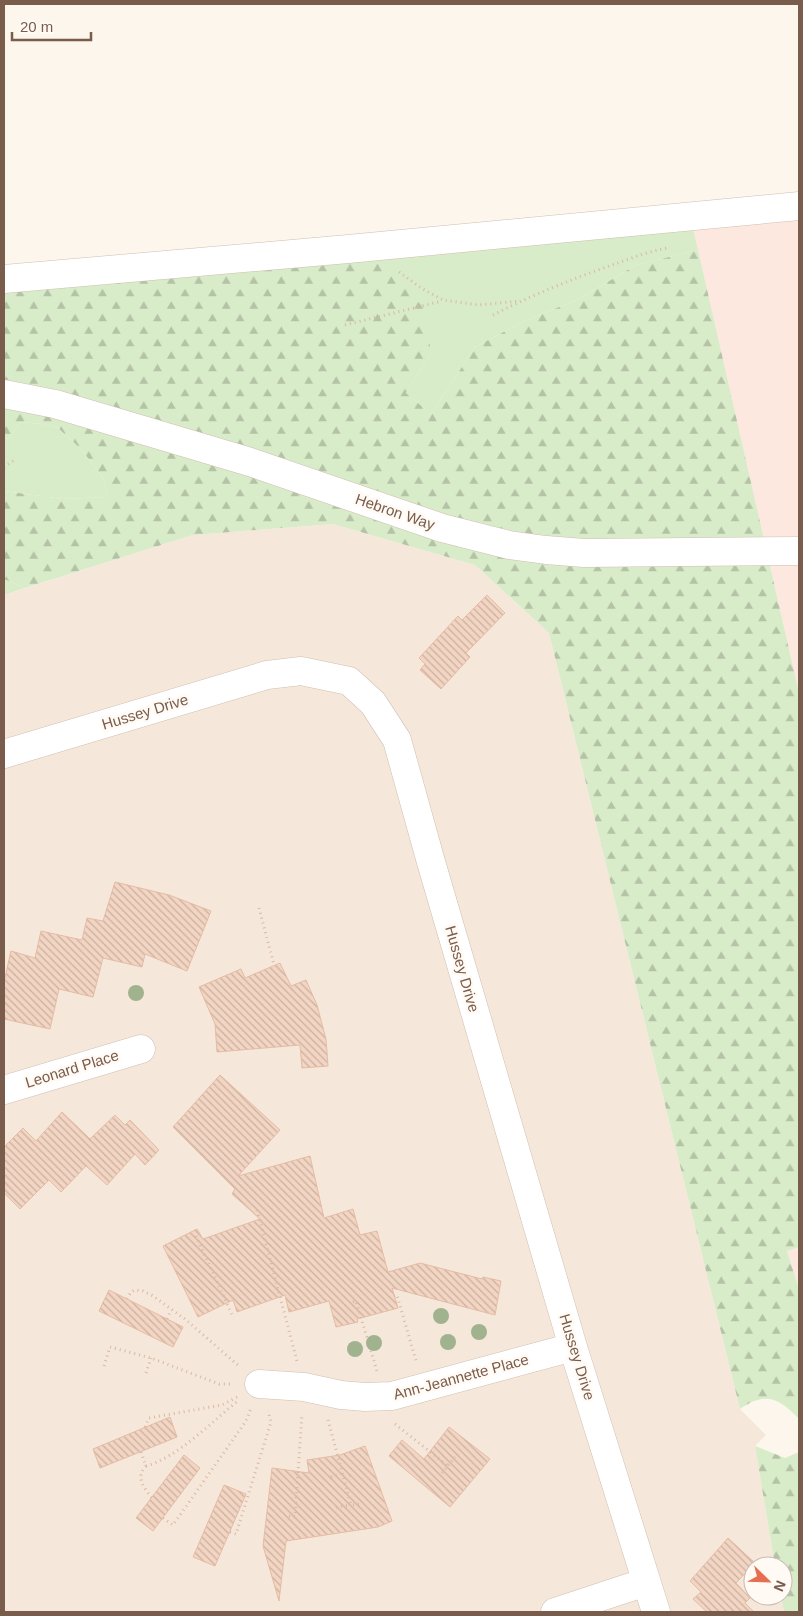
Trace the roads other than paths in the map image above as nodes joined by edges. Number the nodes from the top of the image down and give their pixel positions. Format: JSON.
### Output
{"nodes":[{"id":1,"x":799,"y":206,"type":"edge"},
{"id":2,"x":4,"y":279,"type":"edge"},
{"id":3,"x":4,"y":394,"type":"edge"},
{"id":4,"x":799,"y":551,"type":"edge"},
{"id":5,"x":4,"y":754,"type":"edge"},
{"id":6,"x":141,"y":1049,"type":"dead end"},
{"id":7,"x":4,"y":1090,"type":"edge"},
{"id":8,"x":573,"y":1347,"type":"junction"},
{"id":9,"x":259,"y":1384,"type":"road end"},
{"id":10,"x":646,"y":1582,"type":"junction"},
{"id":11,"x":555,"y":1612,"type":"edge"},
{"id":12,"x":656,"y":1612,"type":"edge"}],
"edges":[{"from":1,"to":2,"type":"street"},
{"from":3,"to":4,"type":"street","name":"Hebron Way"},
{"from":5,"to":8,"type":"street","name":"Hussey Drive"},
{"from":6,"to":7,"type":"street","name":"Leonard Place"},
{"from":8,"to":9,"type":"street","name":"Ann-Jeannette Place"},
{"from":8,"to":10,"type":"street","name":"Hussey Drive"},
{"from":10,"to":11,"type":"street"},
{"from":10,"to":12,"type":"street","name":"Hussey Drive"}]}
